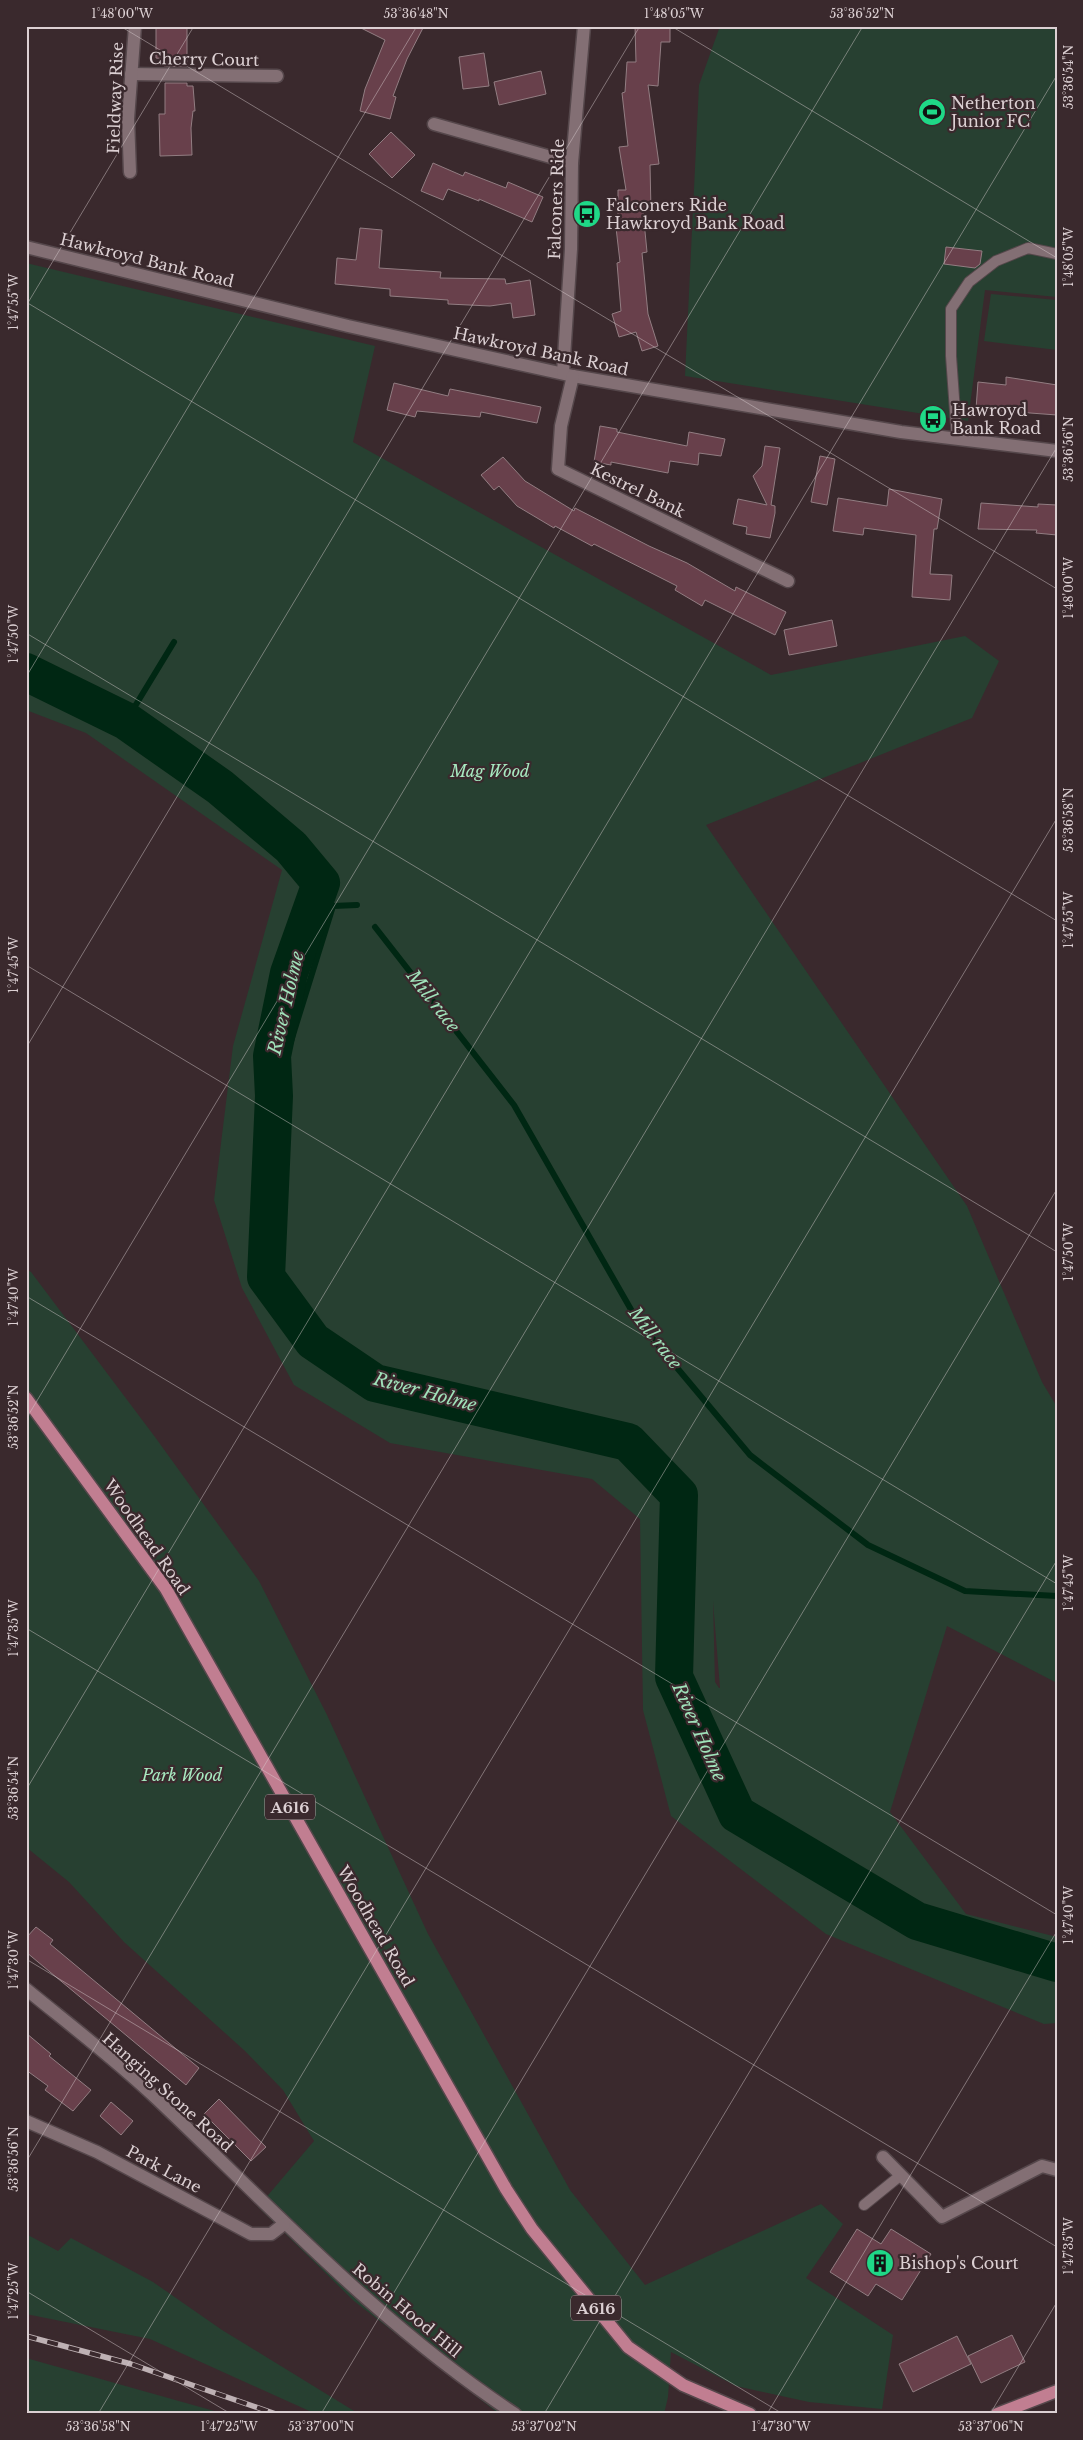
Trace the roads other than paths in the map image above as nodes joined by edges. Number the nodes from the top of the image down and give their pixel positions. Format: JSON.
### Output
{"nodes":[{"id":1,"x":134,"y":26,"type":"edge"},
{"id":2,"x":584,"y":26,"type":"edge"},
{"id":3,"x":131,"y":74,"type":"junction"},
{"id":4,"x":277,"y":76,"type":"dead end"},
{"id":5,"x":434,"y":124,"type":"dead end"},
{"id":6,"x":572,"y":163,"type":"junction"},
{"id":7,"x":130,"y":172,"type":"dead end"},
{"id":8,"x":26,"y":248,"type":"edge"},
{"id":9,"x":1057,"y":254,"type":"edge"},
{"id":10,"x":568,"y":375,"type":"junction"},
{"id":11,"x":957,"y":439,"type":"junction"},
{"id":12,"x":1057,"y":451,"type":"edge"},
{"id":13,"x":788,"y":582,"type":"dead end"},
{"id":14,"x":26,"y":1398,"type":"edge"},
{"id":15,"x":26,"y":1989,"type":"edge"},
{"id":16,"x":26,"y":2121,"type":"edge"},
{"id":17,"x":883,"y":2157,"type":"dead end"},
{"id":18,"x":1057,"y":2170,"type":"edge"},
{"id":19,"x":901,"y":2175,"type":"junction"},
{"id":20,"x":864,"y":2205,"type":"dead end"},
{"id":21,"x":284,"y":2224,"type":"junction"},
{"id":22,"x":1057,"y":2391,"type":"edge"},
{"id":23,"x":515,"y":2414,"type":"edge"},
{"id":24,"x":750,"y":2414,"type":"edge"},
{"id":25,"x":997,"y":2414,"type":"edge"}],
"edges":[{"from":1,"to":3,"type":"street","name":"Fieldway Rise"},
{"from":2,"to":6,"type":"street","name":"Falconers Ride"},
{"from":3,"to":4,"type":"street","name":"Cherry Court"},
{"from":3,"to":7,"type":"street","name":"Fieldway Rise"},
{"from":5,"to":6,"type":"street"},
{"from":6,"to":10,"type":"street","name":"Falconers Ride"},
{"from":8,"to":10,"type":"street","name":"Hawkroyd Bank Road"},
{"from":9,"to":11,"type":"lane"},
{"from":10,"to":11,"type":"street","name":"Hawkroyd Bank Road"},
{"from":10,"to":13,"type":"street","name":"Kestrel Bank"},
{"from":11,"to":12,"type":"street","name":"Hawkroyd Bank Road"},
{"from":14,"to":24,"type":"main road","name":"Woodhead Road","number":"A616"},
{"from":15,"to":21,"type":"street","name":"Hanging Stone Road"},
{"from":16,"to":21,"type":"street","name":"Park Lane"},
{"from":17,"to":19,"type":"street"},
{"from":18,"to":19,"type":"street"},
{"from":19,"to":20,"type":"lane"},
{"from":21,"to":23,"type":"street","name":"Robin Hood Hill"},
{"from":22,"to":25,"type":"main road"}]}
